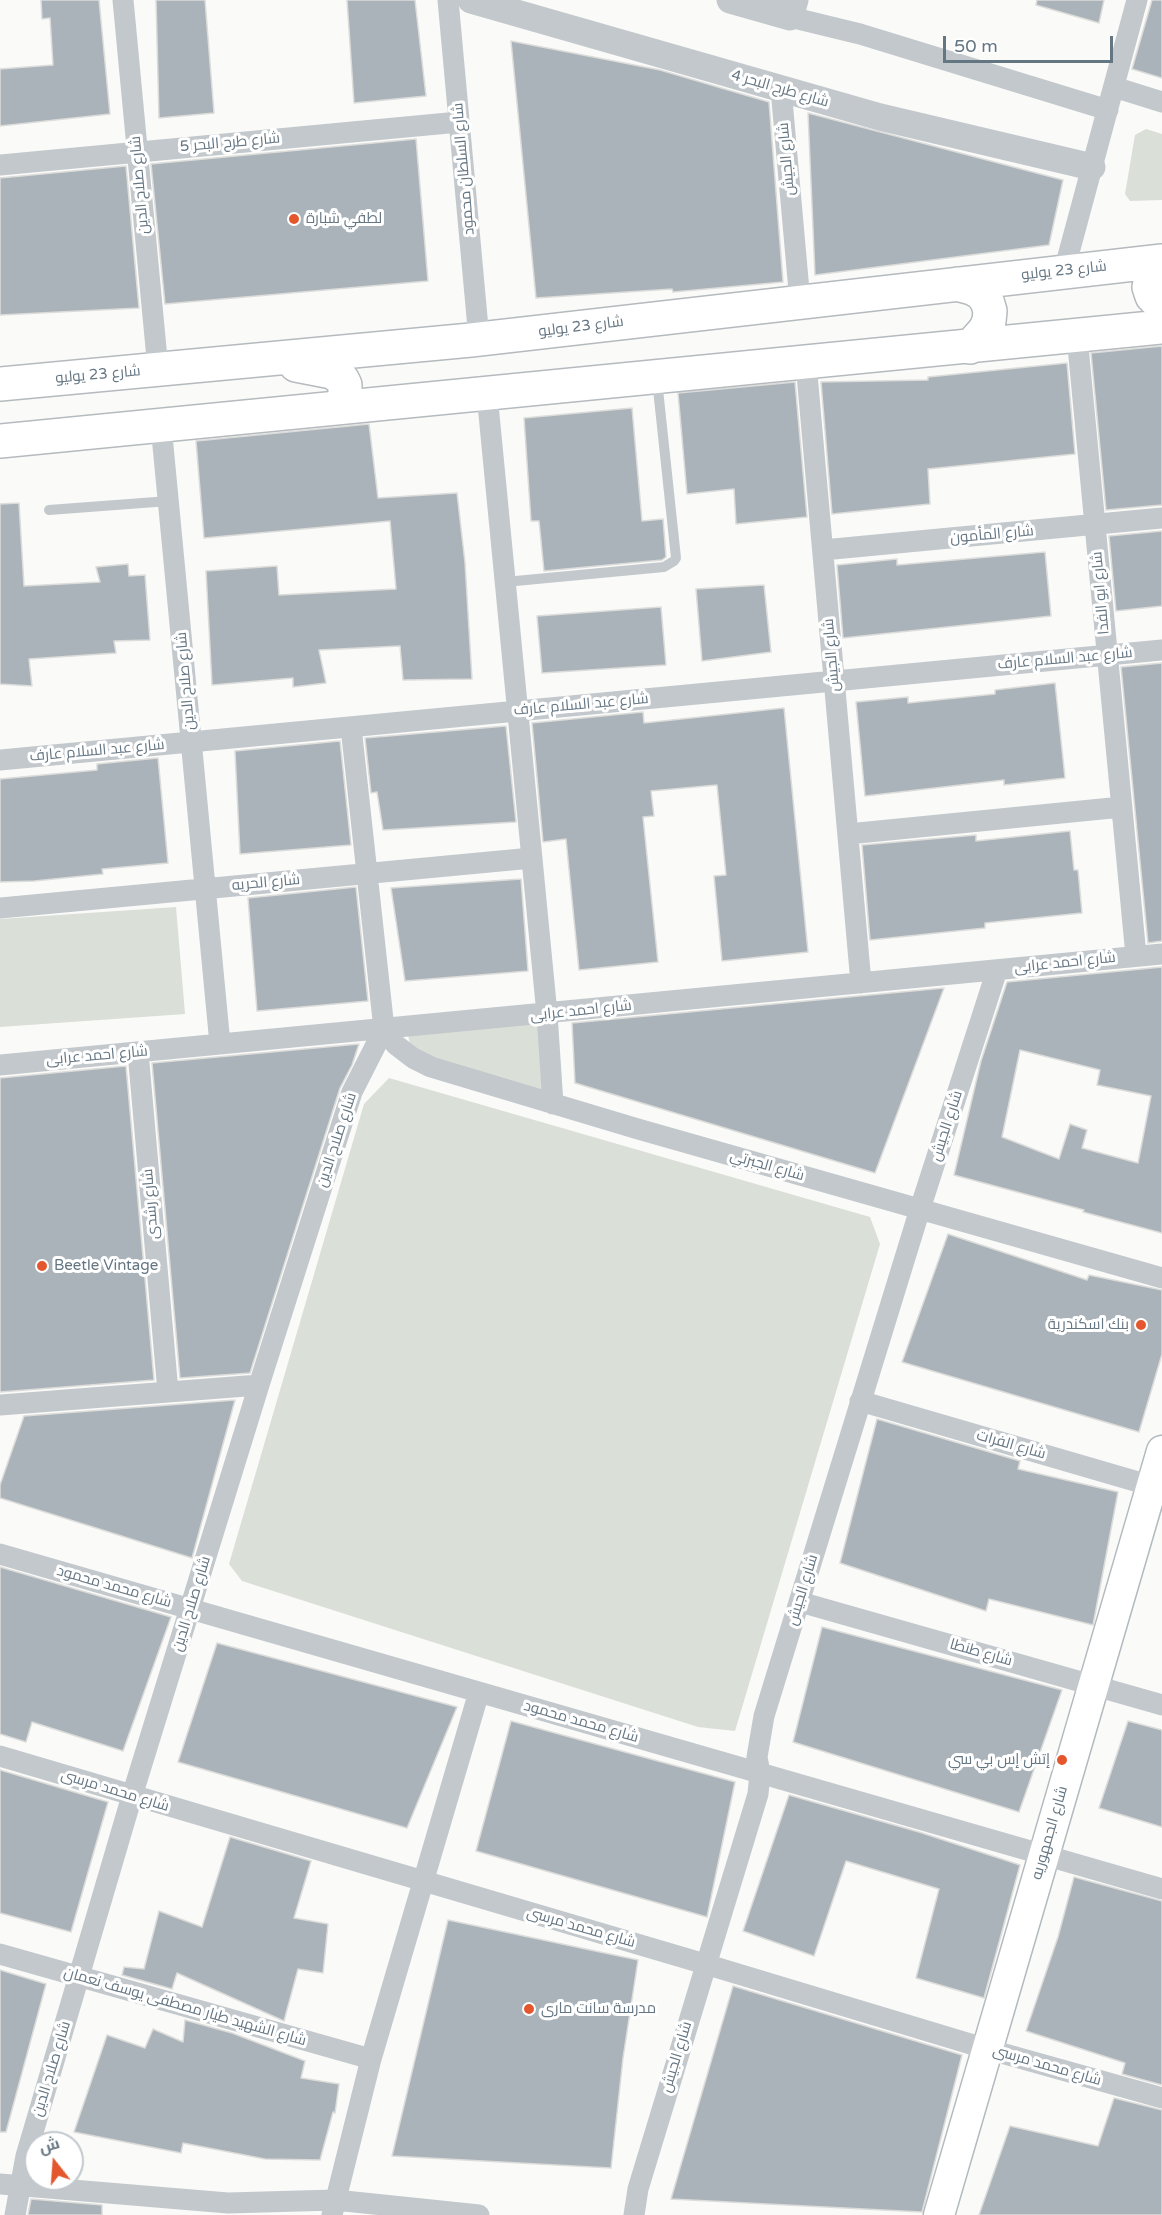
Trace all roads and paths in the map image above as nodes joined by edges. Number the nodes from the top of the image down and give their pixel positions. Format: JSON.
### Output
{"nodes":[{"id":1,"x":123,"y":0,"type":"edge"},
{"id":2,"x":448,"y":0,"type":"edge"},
{"id":3,"x":471,"y":0,"type":"edge"},
{"id":4,"x":730,"y":0,"type":"edge"},
{"id":5,"x":1137,"y":0,"type":"edge"},
{"id":6,"x":792,"y":8,"type":"edge"},
{"id":7,"x":1114,"y":87,"type":"junction"},
{"id":8,"x":781,"y":89,"type":"junction"},
{"id":9,"x":1162,"y":102,"type":"edge"},
{"id":10,"x":1108,"y":110,"type":"junction"},
{"id":11,"x":459,"y":122,"type":"junction"},
{"id":12,"x":137,"y":152,"type":"junction"},
{"id":13,"x":0,"y":165,"type":"edge"},
{"id":14,"x":1092,"y":167,"type":"junction"},
{"id":15,"x":1162,"y":262,"type":"edge"},
{"id":16,"x":1064,"y":271,"type":"junction"},
{"id":17,"x":957,"y":284,"type":"junction"},
{"id":18,"x":800,"y":302,"type":"junction"},
{"id":19,"x":1162,"y":306,"type":"edge"},
{"id":20,"x":1162,"y":327,"type":"edge"},
{"id":21,"x":1077,"y":336,"type":"junction"},
{"id":22,"x":479,"y":339,"type":"junction"},
{"id":23,"x":970,"y":347,"type":"junction"},
{"id":24,"x":267,"y":359,"type":"junction"},
{"id":25,"x":806,"y":363,"type":"junction"},
{"id":26,"x":158,"y":369,"type":"junction"},
{"id":27,"x":657,"y":377,"type":"junction"},
{"id":28,"x":0,"y":384,"type":"edge"},
{"id":29,"x":487,"y":394,"type":"junction"},
{"id":30,"x":337,"y":408,"type":"junction"},
{"id":31,"x":161,"y":425,"type":"junction"},
{"id":32,"x":0,"y":441,"type":"edge"},
{"id":33,"x":169,"y":501,"type":"junction"},
{"id":34,"x":49,"y":510,"type":"dead end"},
{"id":35,"x":1162,"y":518,"type":"edge"},
{"id":36,"x":1095,"y":525,"type":"junction"},
{"id":37,"x":823,"y":550,"type":"junction"},
{"id":38,"x":505,"y":582,"type":"junction"},
{"id":39,"x":1162,"y":650,"type":"edge"},
{"id":40,"x":1107,"y":655,"type":"junction"},
{"id":41,"x":834,"y":681,"type":"junction"},
{"id":42,"x":518,"y":711,"type":"junction"},
{"id":43,"x":351,"y":727,"type":"junction"},
{"id":44,"x":191,"y":742,"type":"junction"},
{"id":45,"x":0,"y":760,"type":"edge"},
{"id":46,"x":1122,"y":807,"type":"junction"},
{"id":47,"x":848,"y":834,"type":"junction"},
{"id":48,"x":532,"y":858,"type":"junction"},
{"id":49,"x":367,"y":874,"type":"junction"},
{"id":50,"x":206,"y":889,"type":"junction"},
{"id":51,"x":0,"y":908,"type":"edge"},
{"id":52,"x":1162,"y":954,"type":"edge"},
{"id":53,"x":1136,"y":956,"type":"junction"},
{"id":54,"x":997,"y":970,"type":"junction"},
{"id":55,"x":861,"y":983,"type":"junction"},
{"id":56,"x":547,"y":1014,"type":"junction"},
{"id":57,"x":384,"y":1029,"type":"junction"},
{"id":58,"x":220,"y":1044,"type":"junction"},
{"id":59,"x":138,"y":1052,"type":"junction"},
{"id":60,"x":0,"y":1065,"type":"edge"},
{"id":61,"x":553,"y":1104,"type":"junction"},
{"id":62,"x":920,"y":1209,"type":"junction"},
{"id":63,"x":1162,"y":1278,"type":"edge"},
{"id":64,"x":259,"y":1385,"type":"junction"},
{"id":65,"x":168,"y":1392,"type":"junction"},
{"id":66,"x":860,"y":1401,"type":"junction"},
{"id":67,"x":0,"y":1405,"type":"edge"},
{"id":68,"x":1162,"y":1451,"type":"edge"},
{"id":69,"x":1157,"y":1487,"type":"edge"},
{"id":70,"x":0,"y":1554,"type":"edge"},
{"id":71,"x":800,"y":1602,"type":"junction"},
{"id":72,"x":190,"y":1609,"type":"junction"},
{"id":73,"x":1094,"y":1685,"type":"junction"},
{"id":74,"x":479,"y":1692,"type":"junction"},
{"id":75,"x":1162,"y":1705,"type":"edge"},
{"id":76,"x":0,"y":1756,"type":"edge"},
{"id":77,"x":760,"y":1773,"type":"junction"},
{"id":78,"x":132,"y":1796,"type":"junction"},
{"id":79,"x":1044,"y":1855,"type":"junction"},
{"id":80,"x":422,"y":1882,"type":"junction"},
{"id":81,"x":1162,"y":1888,"type":"edge"},
{"id":82,"x":0,"y":1954,"type":"edge"},
{"id":83,"x":705,"y":1964,"type":"junction"},
{"id":84,"x":79,"y":1978,"type":"junction"},
{"id":85,"x":987,"y":2049,"type":"junction"},
{"id":86,"x":371,"y":2059,"type":"junction"},
{"id":87,"x":1162,"y":2098,"type":"edge"},
{"id":88,"x":10,"y":2184,"type":"edge"},
{"id":89,"x":333,"y":2207,"type":"edge"},
{"id":90,"x":15,"y":2215,"type":"edge"},
{"id":91,"x":479,"y":2215,"type":"edge"},
{"id":92,"x":634,"y":2215,"type":"edge"},
{"id":93,"x":939,"y":2215,"type":"edge"}],
"edges":[{"from":1,"to":12,"type":"street","name":"شارع صلاح الدين"},
{"from":2,"to":11,"type":"street","name":"شارع السلطان محمود"},
{"from":3,"to":8,"type":"street","name":"شارع طرح البحر 4"},
{"from":4,"to":6,"type":"street"},
{"from":5,"to":7,"type":"street"},
{"from":6,"to":10,"type":"street"},
{"from":7,"to":9,"type":"street"},
{"from":7,"to":10,"type":"street"},
{"from":8,"to":14,"type":"street","name":"شارع طرح البحر 4"},
{"from":8,"to":18,"type":"street","name":"شارع الجيش"},
{"from":10,"to":14,"type":"street"},
{"from":11,"to":12,"type":"street","name":"شارع طرح البحر 5"},
{"from":11,"to":22,"type":"street","name":"شارع السلطان محمود"},
{"from":12,"to":13,"type":"street","name":"شارع طرح البحر 5"},
{"from":12,"to":26,"type":"street","name":"شارع صلاح الدين"},
{"from":14,"to":16,"type":"street"},
{"from":15,"to":16,"type":"main road","name":"شارع 23 يوليو"},
{"from":15,"to":19,"type":"main road"},
{"from":16,"to":17,"type":"main road","name":"شارع 23 يوليو"},
{"from":17,"to":18,"type":"main road","name":"شارع 23 يوليو"},
{"from":17,"to":23,"type":"main road"},
{"from":18,"to":22,"type":"main road","name":"شارع 23 يوليو"},
{"from":20,"to":21,"type":"main road"},
{"from":21,"to":23,"type":"main road"},
{"from":21,"to":36,"type":"street","name":"شارع ابو الفدا"},
{"from":22,"to":24,"type":"main road","name":"شارع 23 يوليو"},
{"from":23,"to":25,"type":"main road"},
{"from":24,"to":26,"type":"main road","name":"شارع 23 يوليو"},
{"from":24,"to":30,"type":"main road"},
{"from":25,"to":27,"type":"main road"},
{"from":25,"to":37,"type":"street","name":"شارع الجيش"},
{"from":26,"to":28,"type":"main road","name":"شارع 23 يوليو"},
{"from":27,"to":29,"type":"main road"},
{"from":27,"to":38,"type":"lane"},
{"from":29,"to":30,"type":"main road"},
{"from":29,"to":38,"type":"street"},
{"from":30,"to":31,"type":"main road"},
{"from":31,"to":32,"type":"main road"},
{"from":31,"to":33,"type":"street","name":"شارع صلاح الدين"},
{"from":33,"to":34,"type":"lane"},
{"from":33,"to":44,"type":"street","name":"شارع صلاح الدين"},
{"from":35,"to":36,"type":"street","name":"شارع المأمون"},
{"from":36,"to":37,"type":"street","name":"شارع المأمون"},
{"from":36,"to":40,"type":"street","name":"شارع ابو الفدا"},
{"from":37,"to":41,"type":"street","name":"شارع الجيش"},
{"from":38,"to":42,"type":"street"},
{"from":39,"to":40,"type":"street","name":"شارع عبد السلام عارف"},
{"from":40,"to":41,"type":"street","name":"شارع عبد السلام عارف"},
{"from":40,"to":46,"type":"street","name":"شارع ابو الفدا"},
{"from":41,"to":42,"type":"street","name":"شارع عبد السلام عارف"},
{"from":41,"to":47,"type":"street","name":"شارع الجيش"},
{"from":42,"to":43,"type":"street","name":"شارع عبد السلام عارف"},
{"from":42,"to":48,"type":"street"},
{"from":43,"to":44,"type":"street","name":"شارع عبد السلام عارف"},
{"from":43,"to":49,"type":"street"},
{"from":44,"to":45,"type":"street","name":"شارع عبد السلام عارف"},
{"from":44,"to":50,"type":"street","name":"شارع صلاح الدين"},
{"from":46,"to":47,"type":"street"},
{"from":46,"to":53,"type":"street","name":"شارع ابو الفدا"},
{"from":47,"to":55,"type":"street","name":"شارع الجيش"},
{"from":48,"to":49,"type":"street","name":"شارع الحريه"},
{"from":48,"to":56,"type":"street"},
{"from":49,"to":50,"type":"street","name":"شارع الحريه"},
{"from":49,"to":57,"type":"street"},
{"from":50,"to":51,"type":"street","name":"شارع الحريه"},
{"from":50,"to":58,"type":"street","name":"شارع صلاح الدين"},
{"from":52,"to":53,"type":"street","name":"شارع احمد عرابى"},
{"from":53,"to":54,"type":"street","name":"شارع احمد عرابى"},
{"from":54,"to":55,"type":"street","name":"شارع احمد عرابى"},
{"from":54,"to":62,"type":"street","name":"شارع الجيش"},
{"from":55,"to":56,"type":"street","name":"شارع احمد عرابى"},
{"from":56,"to":57,"type":"street","name":"شارع احمد عرابى"},
{"from":56,"to":61,"type":"street"},
{"from":57,"to":58,"type":"street","name":"شارع احمد عرابى"},
{"from":57,"to":61,"type":"street","name":"شارع الجبرتي"},
{"from":57,"to":64,"type":"street","name":"شارع صلاح الدين"},
{"from":58,"to":59,"type":"street","name":"شارع احمد عرابى"},
{"from":59,"to":60,"type":"street","name":"شارع احمد عرابى"},
{"from":59,"to":65,"type":"street","name":"شارع رشدى"},
{"from":61,"to":62,"type":"street","name":"شارع الجبرتي"},
{"from":62,"to":63,"type":"street","name":"شارع الجبرتي"},
{"from":62,"to":66,"type":"street","name":"شارع الجيش"},
{"from":64,"to":65,"type":"street"},
{"from":64,"to":72,"type":"street","name":"شارع صلاح الدين"},
{"from":65,"to":67,"type":"street"},
{"from":66,"to":69,"type":"street","name":"شارع الفرات"},
{"from":66,"to":71,"type":"street","name":"شارع الجيش"},
{"from":68,"to":69,"type":"main road","name":"شارع الجمهوريه"},
{"from":69,"to":73,"type":"main road","name":"شارع الجمهوريه"},
{"from":70,"to":72,"type":"street","name":"شارع محمد محمود"},
{"from":71,"to":73,"type":"street","name":"شارع طنطا"},
{"from":71,"to":77,"type":"street","name":"شارع الجيش"},
{"from":72,"to":74,"type":"street","name":"شارع محمد محمود"},
{"from":72,"to":78,"type":"street","name":"شارع صلاح الدين"},
{"from":73,"to":75,"type":"street","name":"شارع طنطا"},
{"from":73,"to":79,"type":"main road","name":"شارع الجمهوريه"},
{"from":74,"to":77,"type":"street","name":"شارع محمد محمود"},
{"from":74,"to":80,"type":"street"},
{"from":76,"to":78,"type":"street","name":"شارع محمد مرسى"},
{"from":77,"to":79,"type":"street","name":"شارع محمد محمود"},
{"from":77,"to":83,"type":"street","name":"شارع الجيش"},
{"from":78,"to":80,"type":"street","name":"شارع محمد مرسى"},
{"from":78,"to":84,"type":"street","name":"شارع صلاح الدين"},
{"from":79,"to":81,"type":"street","name":"شارع محمد محمود"},
{"from":79,"to":85,"type":"main road","name":"شارع الجمهوريه"},
{"from":80,"to":83,"type":"street","name":"شارع محمد مرسى"},
{"from":80,"to":86,"type":"street"},
{"from":82,"to":84,"type":"street","name":"شارع الشهيد طيار مصطفى يوسف نعمان"},
{"from":83,"to":85,"type":"street","name":"شارع محمد مرسى"},
{"from":83,"to":92,"type":"street","name":"شارع الجيش"},
{"from":84,"to":86,"type":"street","name":"شارع الشهيد طيار مصطفى يوسف نعمان"},
{"from":84,"to":88,"type":"street","name":"شارع صلاح الدين"},
{"from":85,"to":87,"type":"street","name":"شارع محمد مرسى"},
{"from":85,"to":93,"type":"main road","name":"شارع الجمهوريه"},
{"from":86,"to":89,"type":"street"},
{"from":88,"to":89,"type":"street"},
{"from":88,"to":90,"type":"street","name":"شارع صلاح الدين"},
{"from":89,"to":91,"type":"street"}]}
